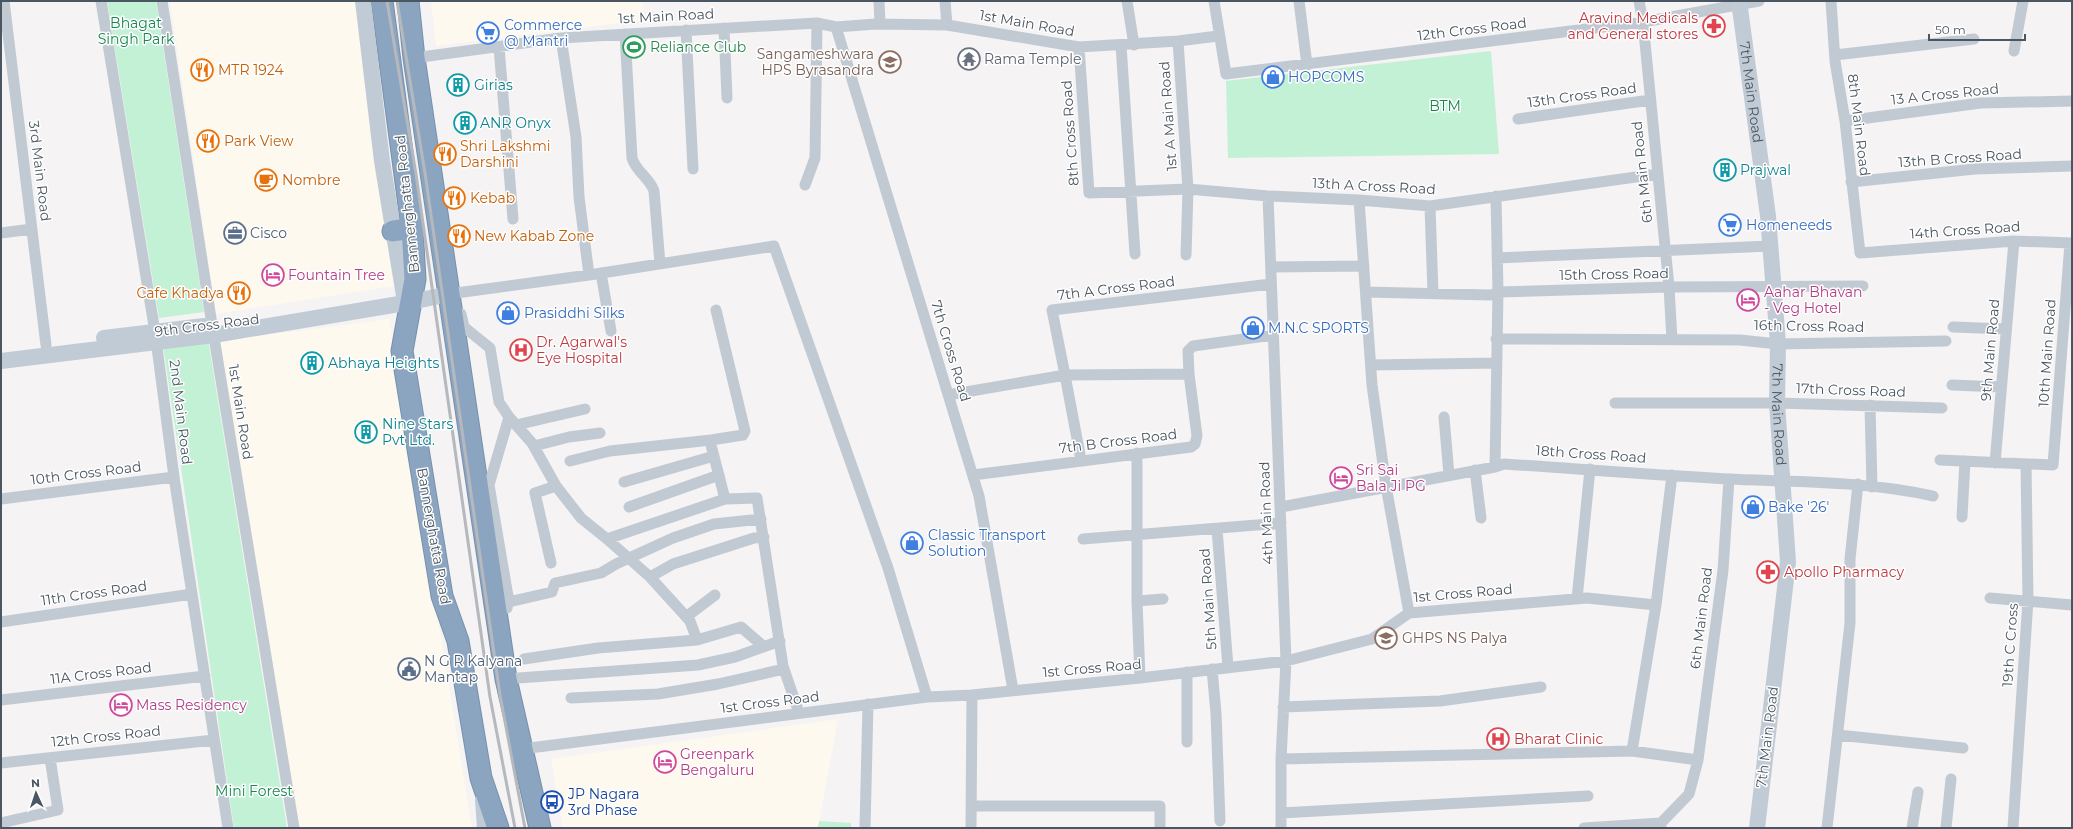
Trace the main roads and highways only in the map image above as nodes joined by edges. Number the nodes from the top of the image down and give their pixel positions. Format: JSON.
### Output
{"nodes":[{"id":1,"x":382,"y":1,"type":"edge"},
{"id":2,"x":408,"y":1,"type":"edge"},
{"id":3,"x":498,"y":828,"type":"edge"},
{"id":4,"x":540,"y":828,"type":"edge"}],
"edges":[{"from":1,"to":3,"type":"highway","name":"Bannerghatta Road"},
{"from":2,"to":4,"type":"highway","name":"Bannerghatta Road"}]}
